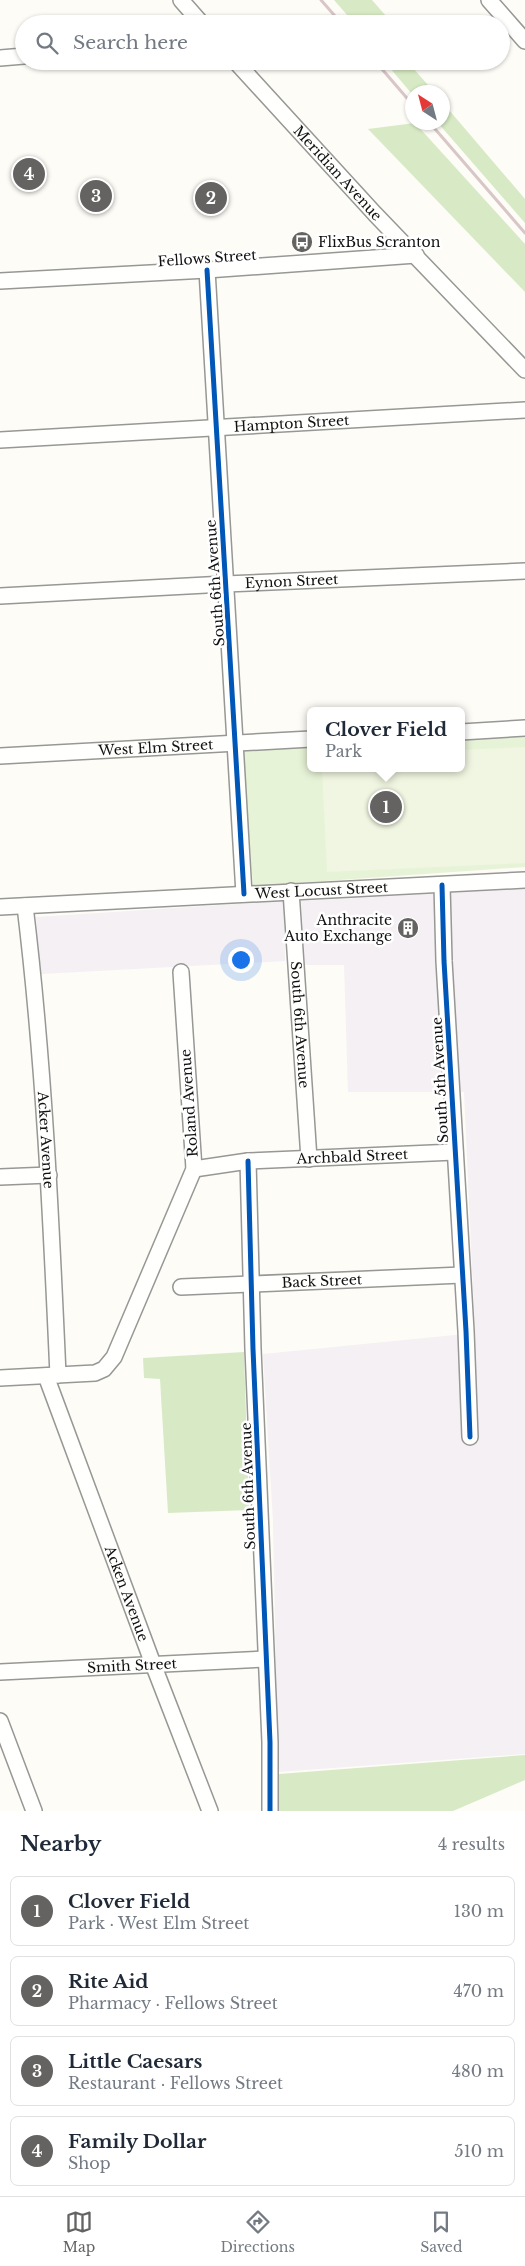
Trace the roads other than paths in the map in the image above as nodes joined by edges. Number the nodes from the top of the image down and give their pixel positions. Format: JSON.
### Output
{"nodes":[{"id":1,"x":181,"y":0,"type":"edge"},
{"id":2,"x":489,"y":0,"type":"edge"},
{"id":3,"x":194,"y":15,"type":"edge"},
{"id":4,"x":501,"y":15,"type":"edge"},
{"id":5,"x":15,"y":57,"type":"edge"},
{"id":6,"x":0,"y":58,"type":"edge"},
{"id":7,"x":243,"y":70,"type":"edge"},
{"id":8,"x":416,"y":255,"type":"junction"},
{"id":9,"x":207,"y":270,"type":"junction"},
{"id":10,"x":0,"y":281,"type":"edge"},
{"id":11,"x":525,"y":370,"type":"edge"},
{"id":12,"x":525,"y":410,"type":"edge"},
{"id":13,"x":218,"y":428,"type":"junction"},
{"id":14,"x":0,"y":440,"type":"edge"},
{"id":15,"x":525,"y":572,"type":"edge"},
{"id":16,"x":225,"y":584,"type":"junction"},
{"id":17,"x":0,"y":596,"type":"edge"},
{"id":18,"x":525,"y":728,"type":"edge"},
{"id":19,"x":465,"y":732,"type":"edge"},
{"id":20,"x":307,"y":739,"type":"edge"},
{"id":21,"x":235,"y":743,"type":"junction"},
{"id":22,"x":0,"y":756,"type":"edge"},
{"id":23,"x":525,"y":880,"type":"edge"},
{"id":24,"x":442,"y":884,"type":"junction"},
{"id":25,"x":291,"y":891,"type":"junction"},
{"id":26,"x":244,"y":894,"type":"junction"},
{"id":27,"x":25,"y":906,"type":"junction"},
{"id":28,"x":0,"y":907,"type":"edge"},
{"id":29,"x":181,"y":972,"type":"dead end"},
{"id":30,"x":455,"y":1152,"type":"junction"},
{"id":31,"x":309,"y":1159,"type":"junction"},
{"id":32,"x":248,"y":1161,"type":"junction"},
{"id":33,"x":194,"y":1169,"type":"junction"},
{"id":34,"x":49,"y":1175,"type":"junction"},
{"id":35,"x":0,"y":1177,"type":"edge"},
{"id":36,"x":462,"y":1275,"type":"junction"},
{"id":37,"x":252,"y":1284,"type":"junction"},
{"id":38,"x":181,"y":1287,"type":"dead end"},
{"id":39,"x":52,"y":1375,"type":"junction"},
{"id":40,"x":0,"y":1378,"type":"edge"},
{"id":41,"x":470,"y":1437,"type":"dead end"},
{"id":42,"x":266,"y":1659,"type":"junction"},
{"id":43,"x":153,"y":1664,"type":"junction"},
{"id":44,"x":0,"y":1672,"type":"edge"},
{"id":45,"x":0,"y":1721,"type":"edge"},
{"id":46,"x":34,"y":1811,"type":"edge"},
{"id":47,"x":210,"y":1811,"type":"edge"},
{"id":48,"x":270,"y":1811,"type":"edge"}],
"edges":[{"from":1,"to":3,"type":"street"},
{"from":2,"to":4,"type":"street"},
{"from":5,"to":6,"type":"street"},
{"from":7,"to":8,"type":"street","name":"Meridian Avenue"},
{"from":8,"to":9,"type":"street","name":"Fellows Street"},
{"from":8,"to":11,"type":"street","name":"Meridian Avenue"},
{"from":9,"to":10,"type":"street","name":"Fellows Street"},
{"from":9,"to":13,"type":"street","name":"South 6th Avenue"},
{"from":12,"to":13,"type":"street","name":"Hampton Street"},
{"from":13,"to":14,"type":"street","name":"Hampton Street"},
{"from":13,"to":16,"type":"street","name":"South 6th Avenue"},
{"from":15,"to":16,"type":"street","name":"Eynon Street"},
{"from":16,"to":17,"type":"street","name":"Eynon Street"},
{"from":16,"to":21,"type":"street","name":"South 6th Avenue"},
{"from":18,"to":19,"type":"street"},
{"from":20,"to":21,"type":"street","name":"West Elm Street"},
{"from":21,"to":22,"type":"street","name":"West Elm Street"},
{"from":21,"to":26,"type":"street","name":"South 6th Avenue"},
{"from":23,"to":24,"type":"street","name":"West Locust Street"},
{"from":24,"to":25,"type":"street","name":"West Locust Street"},
{"from":24,"to":30,"type":"street","name":"South 5th Avenue"},
{"from":25,"to":26,"type":"street","name":"West Locust Street"},
{"from":25,"to":31,"type":"street","name":"South 6th Avenue"},
{"from":26,"to":27,"type":"street","name":"West Locust Street"},
{"from":27,"to":28,"type":"street","name":"West Locust Street"},
{"from":27,"to":34,"type":"street","name":"Acker Avenue"},
{"from":29,"to":33,"type":"street","name":"Roland Avenue"},
{"from":30,"to":31,"type":"street","name":"Archbald Street"},
{"from":30,"to":36,"type":"street","name":"South 5th Avenue"},
{"from":31,"to":32,"type":"street","name":"Archbald Street"},
{"from":32,"to":33,"type":"street","name":"Archbald Street"},
{"from":32,"to":37,"type":"street","name":"South 6th Avenue"},
{"from":33,"to":39,"type":"street","name":"Roland Avenue"},
{"from":34,"to":35,"type":"street"},
{"from":34,"to":39,"type":"street","name":"Acker Avenue"},
{"from":36,"to":37,"type":"street","name":"Back Street"},
{"from":36,"to":41,"type":"street","name":"South 5th Avenue"},
{"from":37,"to":38,"type":"street","name":"Back Street"},
{"from":37,"to":42,"type":"street","name":"South 6th Avenue"},
{"from":39,"to":40,"type":"street"},
{"from":39,"to":43,"type":"street","name":"Acken Avenue"},
{"from":42,"to":43,"type":"street","name":"Smith Street"},
{"from":42,"to":48,"type":"street","name":"South 6th Avenue"},
{"from":43,"to":44,"type":"street","name":"Smith Street"},
{"from":43,"to":47,"type":"street","name":"Acken Avenue"},
{"from":45,"to":46,"type":"street"}]}
